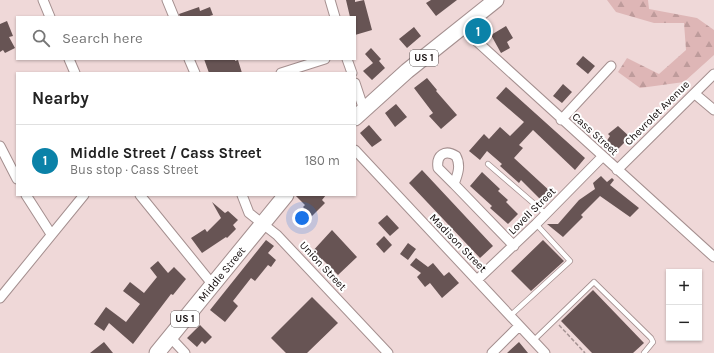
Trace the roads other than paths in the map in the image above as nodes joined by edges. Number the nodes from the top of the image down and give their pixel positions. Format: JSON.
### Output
{"nodes":[{"id":1,"x":43,"y":0,"type":"edge"},
{"id":2,"x":167,"y":0,"type":"edge"},
{"id":3,"x":330,"y":0,"type":"edge"},
{"id":4,"x":490,"y":2,"type":"edge"},
{"id":5,"x":50,"y":16,"type":"edge"},
{"id":6,"x":174,"y":16,"type":"edge"},
{"id":7,"x":335,"y":16,"type":"edge"},
{"id":8,"x":461,"y":27,"type":"junction"},
{"id":9,"x":69,"y":60,"type":"edge"},
{"id":10,"x":190,"y":60,"type":"edge"},
{"id":11,"x":322,"y":60,"type":"edge"},
{"id":12,"x":347,"y":60,"type":"edge"},
{"id":13,"x":611,"y":66,"type":"dead end"},
{"id":14,"x":75,"y":72,"type":"edge"},
{"id":15,"x":195,"y":72,"type":"edge"},
{"id":16,"x":284,"y":72,"type":"edge"},
{"id":17,"x":352,"y":72,"type":"edge"},
{"id":18,"x":714,"y":74,"type":"edge"},
{"id":19,"x":356,"y":91,"type":"edge"},
{"id":20,"x":695,"y":94,"type":"junction"},
{"id":21,"x":714,"y":110,"type":"edge"},
{"id":22,"x":359,"y":114,"type":"edge"},
{"id":23,"x":561,"y":120,"type":"junction"},
{"id":24,"x":0,"y":146,"type":"edge"},
{"id":25,"x":356,"y":151,"type":"edge"},
{"id":26,"x":602,"y":157,"type":"junction"},
{"id":27,"x":488,"y":164,"type":"dead end"},
{"id":28,"x":617,"y":170,"type":"junction"},
{"id":29,"x":16,"y":177,"type":"edge"},
{"id":30,"x":454,"y":184,"type":"dead end"},
{"id":31,"x":27,"y":196,"type":"edge"},
{"id":32,"x":83,"y":196,"type":"edge"},
{"id":33,"x":141,"y":196,"type":"edge"},
{"id":34,"x":242,"y":196,"type":"edge"},
{"id":35,"x":285,"y":196,"type":"edge"},
{"id":36,"x":546,"y":214,"type":"junction"},
{"id":37,"x":263,"y":223,"type":"junction"},
{"id":38,"x":536,"y":224,"type":"junction"},
{"id":39,"x":51,"y":234,"type":"junction"},
{"id":40,"x":514,"y":246,"type":"junction"},
{"id":41,"x":714,"y":258,"type":"edge"},
{"id":42,"x":477,"y":280,"type":"junction"},
{"id":43,"x":213,"y":286,"type":"junction"},
{"id":44,"x":0,"y":298,"type":"edge"},
{"id":45,"x":510,"y":316,"type":"junction"},
{"id":46,"x":519,"y":326,"type":"junction"},
{"id":47,"x":170,"y":337,"type":"junction"},
{"id":48,"x":533,"y":341,"type":"junction"},
{"id":49,"x":386,"y":352,"type":"edge"},
{"id":50,"x":157,"y":353,"type":"edge"},
{"id":51,"x":185,"y":353,"type":"edge"},
{"id":52,"x":492,"y":353,"type":"edge"},
{"id":53,"x":545,"y":353,"type":"edge"},
{"id":54,"x":644,"y":353,"type":"edge"}],
"edges":[{"from":1,"to":5,"type":"street"},
{"from":2,"to":6,"type":"street"},
{"from":3,"to":7,"type":"street"},
{"from":4,"to":8,"type":"main road","number":"US 1"},
{"from":8,"to":22,"type":"main road","number":"US 1"},
{"from":8,"to":23,"type":"street","name":"Cass Street"},
{"from":9,"to":14,"type":"street"},
{"from":10,"to":15,"type":"street"},
{"from":11,"to":16,"type":"street"},
{"from":12,"to":17,"type":"street"},
{"from":13,"to":23,"type":"street"},
{"from":18,"to":20,"type":"street","name":"Chevrolet Avenue"},
{"from":19,"to":22,"type":"street"},
{"from":20,"to":21,"type":"street"},
{"from":20,"to":28,"type":"street","name":"Chevrolet Avenue"},
{"from":23,"to":26,"type":"street","name":"Cass Street"},
{"from":24,"to":29,"type":"street"},
{"from":25,"to":42,"type":"street","name":"Madison Street"},
{"from":26,"to":28,"type":"street","name":"Cass Street"},
{"from":26,"to":36,"type":"street","name":"Lovell Street"},
{"from":27,"to":36,"type":"lane"},
{"from":28,"to":41,"type":"street","name":"Cass Street"},
{"from":30,"to":40,"type":"street"},
{"from":31,"to":39,"type":"street"},
{"from":32,"to":39,"type":"street"},
{"from":33,"to":43,"type":"street"},
{"from":34,"to":37,"type":"street","name":"Union Street"},
{"from":35,"to":37,"type":"main road","name":"Middle Street","number":"US 1"},
{"from":36,"to":38,"type":"street","name":"Lovell Street"},
{"from":37,"to":43,"type":"main road","name":"Middle Street","number":"US 1"},
{"from":37,"to":49,"type":"street","name":"Union Street"},
{"from":38,"to":40,"type":"street","name":"Lovell Street"},
{"from":38,"to":45,"type":"lane"},
{"from":39,"to":44,"type":"street"},
{"from":40,"to":42,"type":"street","name":"Lovell Street"},
{"from":42,"to":45,"type":"street","name":"Madison Street"},
{"from":43,"to":47,"type":"main road","name":"Middle Street","number":"US 1"},
{"from":45,"to":46,"type":"street","name":"Madison Street"},
{"from":46,"to":48,"type":"street","name":"Madison Street"},
{"from":46,"to":52,"type":"street"},
{"from":47,"to":50,"type":"main road","name":"Middle Street","number":"US 1"},
{"from":47,"to":51,"type":"street"},
{"from":48,"to":53,"type":"street","name":"Madison Street"},
{"from":48,"to":54,"type":"lane"}]}
